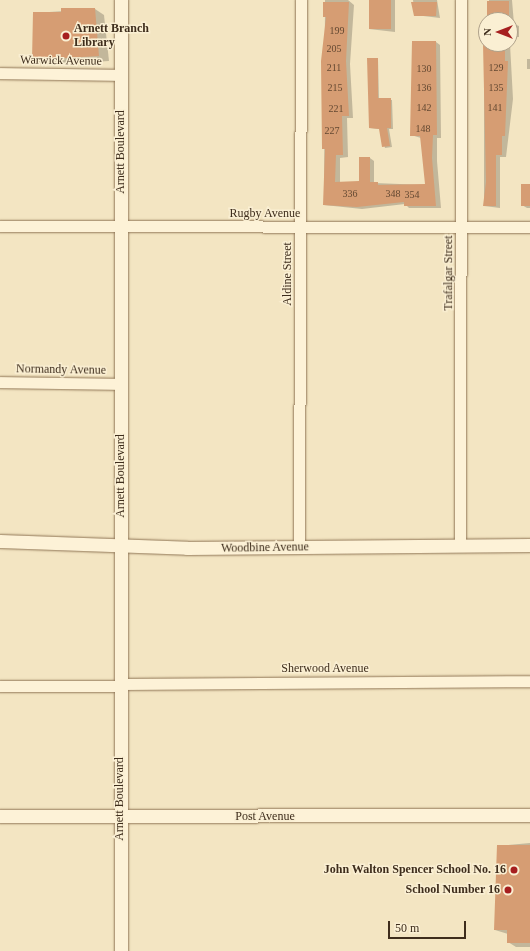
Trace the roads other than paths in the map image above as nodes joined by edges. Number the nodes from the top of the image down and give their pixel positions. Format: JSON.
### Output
{"nodes":[{"id":1,"x":122,"y":0,"type":"edge"},
{"id":2,"x":300,"y":0,"type":"edge"},
{"id":3,"x":461,"y":0,"type":"edge"},
{"id":4,"x":0,"y":73,"type":"edge"},
{"id":5,"x":122,"y":75,"type":"junction"},
{"id":6,"x":0,"y":226,"type":"edge"},
{"id":7,"x":121,"y":226,"type":"junction"},
{"id":8,"x":301,"y":227,"type":"junction"},
{"id":9,"x":462,"y":227,"type":"junction"},
{"id":10,"x":530,"y":227,"type":"edge"},
{"id":11,"x":0,"y":382,"type":"edge"},
{"id":12,"x":121,"y":384,"type":"junction"},
{"id":13,"x":0,"y":541,"type":"edge"},
{"id":14,"x":121,"y":544,"type":"junction"},
{"id":15,"x":460,"y":545,"type":"junction"},
{"id":16,"x":530,"y":545,"type":"edge"},
{"id":17,"x":299,"y":547,"type":"junction"},
{"id":18,"x":530,"y":681,"type":"edge"},
{"id":19,"x":121,"y":685,"type":"junction"},
{"id":20,"x":0,"y":686,"type":"edge"},
{"id":21,"x":530,"y":815,"type":"edge"},
{"id":22,"x":0,"y":816,"type":"edge"},
{"id":23,"x":120,"y":817,"type":"junction"},
{"id":24,"x":121,"y":951,"type":"edge"}],
"edges":[{"from":1,"to":5,"type":"street","name":"Arnett Boulevard"},
{"from":2,"to":8,"type":"street","name":"Aldine Street"},
{"from":3,"to":9,"type":"street","name":"Trafalgar Street"},
{"from":4,"to":5,"type":"street","name":"Warwick Avenue"},
{"from":5,"to":7,"type":"street","name":"Arnett Boulevard"},
{"from":6,"to":7,"type":"street","name":"Rugby Avenue"},
{"from":7,"to":8,"type":"street","name":"Rugby Avenue"},
{"from":7,"to":12,"type":"street","name":"Arnett Boulevard"},
{"from":8,"to":9,"type":"street","name":"Rugby Avenue"},
{"from":8,"to":17,"type":"street","name":"Aldine Street"},
{"from":9,"to":10,"type":"street","name":"Rugby Avenue"},
{"from":9,"to":15,"type":"street","name":"Trafalgar Street"},
{"from":11,"to":12,"type":"street","name":"Normandy Avenue"},
{"from":12,"to":14,"type":"street","name":"Arnett Boulevard"},
{"from":13,"to":14,"type":"street","name":"Woodbine Avenue"},
{"from":14,"to":17,"type":"street","name":"Woodbine Avenue"},
{"from":14,"to":19,"type":"street","name":"Arnett Boulevard"},
{"from":15,"to":16,"type":"street","name":"Woodbine Avenue"},
{"from":15,"to":17,"type":"street","name":"Woodbine Avenue"},
{"from":18,"to":19,"type":"street","name":"Sherwood Avenue"},
{"from":19,"to":20,"type":"street","name":"Sherwood Avenue"},
{"from":19,"to":23,"type":"street","name":"Arnett Boulevard"},
{"from":21,"to":23,"type":"street","name":"Post Avenue"},
{"from":22,"to":23,"type":"street","name":"Post Avenue"},
{"from":23,"to":24,"type":"street","name":"Arnett Boulevard"}]}
